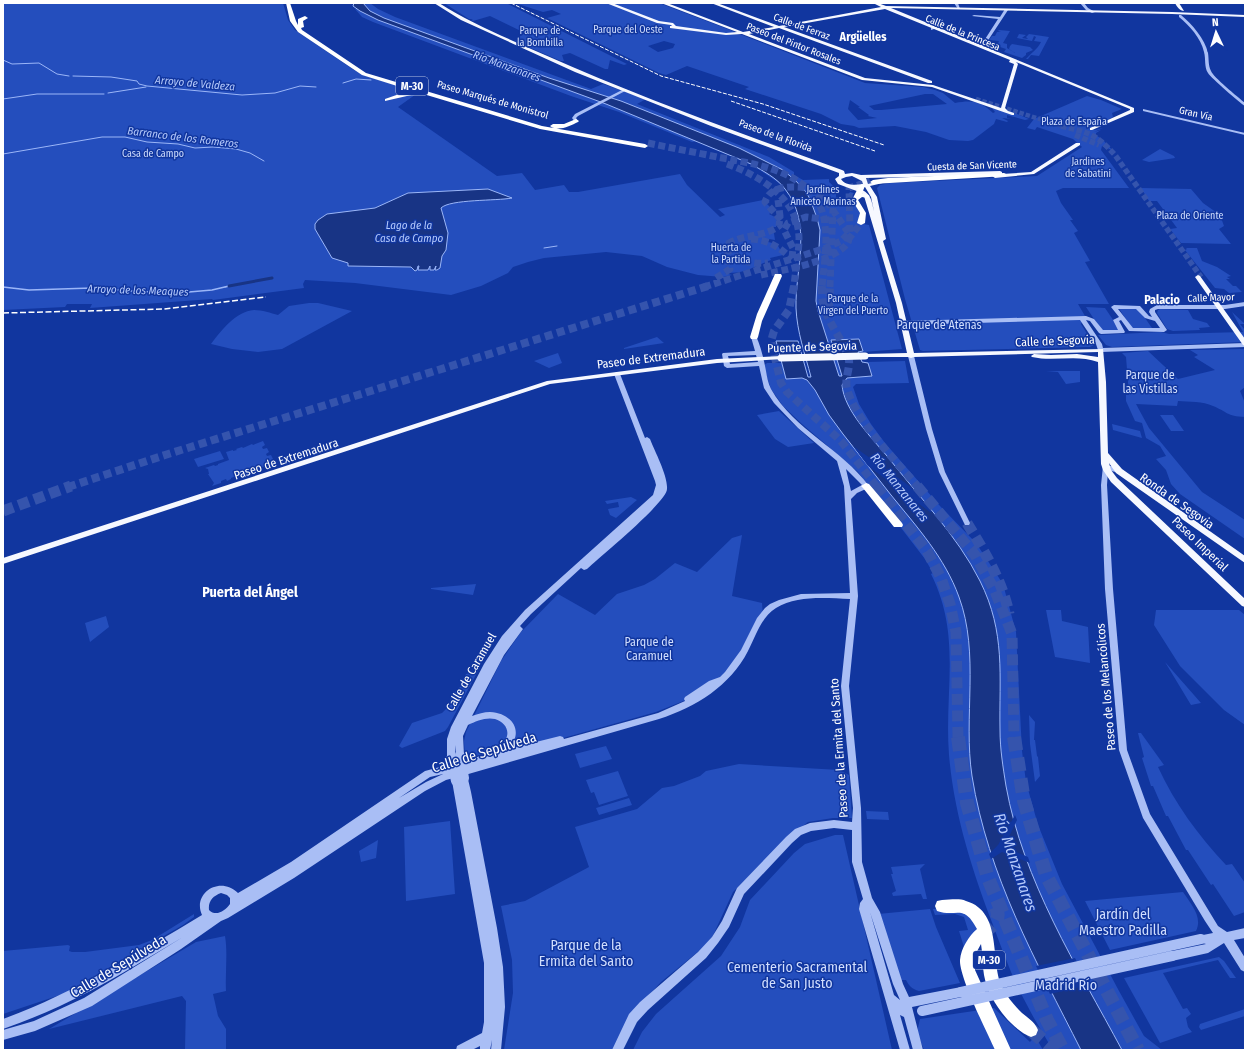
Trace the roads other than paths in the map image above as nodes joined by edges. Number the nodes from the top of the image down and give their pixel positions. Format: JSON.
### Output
{"nodes":[{"id":1,"x":436,"y":3,"type":"edge"},
{"id":2,"x":608,"y":3,"type":"edge"},
{"id":3,"x":663,"y":3,"type":"edge"},
{"id":4,"x":713,"y":3,"type":"edge"},
{"id":5,"x":871,"y":3,"type":"edge"},
{"id":6,"x":875,"y":3,"type":"edge"},
{"id":7,"x":956,"y":3,"type":"edge"},
{"id":8,"x":1082,"y":3,"type":"edge"},
{"id":9,"x":289,"y":4,"type":"edge"},
{"id":10,"x":883,"y":7,"type":"junction"},
{"id":11,"x":959,"y":8,"type":"junction"},
{"id":12,"x":1175,"y":9,"type":"edge"},
{"id":13,"x":1006,"y":10,"type":"junction"},
{"id":14,"x":1089,"y":10,"type":"junction"},
{"id":15,"x":1192,"y":13,"type":"junction"},
{"id":16,"x":974,"y":16,"type":"dead end"},
{"id":17,"x":1245,"y":16,"type":"edge"},
{"id":18,"x":1000,"y":18,"type":"junction"},
{"id":19,"x":1186,"y":18,"type":"junction"},
{"id":20,"x":941,"y":20,"type":"dead end"},
{"id":21,"x":659,"y":23,"type":"junction"},
{"id":22,"x":672,"y":26,"type":"junction"},
{"id":23,"x":777,"y":26,"type":"junction"},
{"id":24,"x":933,"y":28,"type":"junction"},
{"id":25,"x":741,"y":33,"type":"junction"},
{"id":26,"x":982,"y":47,"type":"junction"},
{"id":27,"x":1005,"y":57,"type":"junction"},
{"id":28,"x":1018,"y":63,"type":"junction"},
{"id":29,"x":366,"y":71,"type":"junction"},
{"id":30,"x":399,"y":81,"type":"tunnel mouth"},
{"id":31,"x":932,"y":83,"type":"junction"},
{"id":32,"x":923,"y":84,"type":"junction"},
{"id":33,"x":406,"y":89,"type":"dead end"},
{"id":34,"x":625,"y":90,"type":"junction"},
{"id":35,"x":976,"y":99,"type":"tunnel mouth"},
{"id":36,"x":454,"y":102,"type":"junction"},
{"id":37,"x":1245,"y":104,"type":"edge"},
{"id":38,"x":1144,"y":110,"type":"dead end"},
{"id":39,"x":1006,"y":112,"type":"junction"},
{"id":40,"x":688,"y":114,"type":"junction"},
{"id":41,"x":1012,"y":114,"type":"dead end"},
{"id":42,"x":576,"y":118,"type":"junction"},
{"id":43,"x":533,"y":122,"type":"junction"},
{"id":44,"x":1092,"y":129,"type":"dead end"},
{"id":45,"x":1245,"y":134,"type":"edge"},
{"id":46,"x":604,"y":136,"type":"junction"},
{"id":47,"x":991,"y":174,"type":"junction"},
{"id":48,"x":1004,"y":175,"type":"joint"},
{"id":49,"x":842,"y":176,"type":"junction"},
{"id":50,"x":859,"y":177,"type":"junction"},
{"id":51,"x":867,"y":185,"type":"junction"},
{"id":52,"x":867,"y":196,"type":"junction"},
{"id":53,"x":856,"y":197,"type":"junction"},
{"id":54,"x":862,"y":223,"type":"dead end"},
{"id":55,"x":884,"y":249,"type":"junction"},
{"id":56,"x":778,"y":276,"type":"dead end"},
{"id":57,"x":1200,"y":277,"type":"tunnel mouth"},
{"id":58,"x":1245,"y":304,"type":"edge"},
{"id":59,"x":1221,"y":307,"type":"junction"},
{"id":60,"x":1154,"y":315,"type":"junction"},
{"id":61,"x":1082,"y":318,"type":"junction"},
{"id":62,"x":1122,"y":318,"type":"junction"},
{"id":63,"x":904,"y":323,"type":"junction"},
{"id":64,"x":1233,"y":324,"type":"junction"},
{"id":65,"x":754,"y":337,"type":"joint"},
{"id":66,"x":1245,"y":339,"type":"edge"},
{"id":67,"x":1245,"y":344,"type":"edge"},
{"id":68,"x":1101,"y":350,"type":"junction"},
{"id":69,"x":1014,"y":353,"type":"junction"},
{"id":70,"x":865,"y":356,"type":"joint"},
{"id":71,"x":911,"y":356,"type":"junction"},
{"id":72,"x":760,"y":359,"type":"junction"},
{"id":73,"x":726,"y":360,"type":"junction"},
{"id":74,"x":1102,"y":360,"type":"junction"},
{"id":75,"x":748,"y":365,"type":"junction"},
{"id":76,"x":763,"y":372,"type":"junction"},
{"id":77,"x":619,"y":374,"type":"junction"},
{"id":78,"x":578,"y":380,"type":"junction"},
{"id":79,"x":1105,"y":454,"type":"junction"},
{"id":80,"x":840,"y":460,"type":"junction"},
{"id":81,"x":1106,"y":468,"type":"junction"},
{"id":82,"x":1119,"y":471,"type":"junction"},
{"id":83,"x":866,"y":486,"type":"junction"},
{"id":84,"x":848,"y":498,"type":"junction"},
{"id":85,"x":967,"y":523,"type":"tunnel mouth"},
{"id":86,"x":898,"y":525,"type":"dead end"},
{"id":87,"x":1245,"y":560,"type":"edge"},
{"id":88,"x":3,"y":561,"type":"edge"},
{"id":89,"x":1245,"y":564,"type":"edge"},
{"id":90,"x":3,"y":565,"type":"edge"},
{"id":91,"x":854,"y":596,"type":"junction"},
{"id":92,"x":1245,"y":604,"type":"edge"},
{"id":93,"x":720,"y":680,"type":"junction"},
{"id":94,"x":464,"y":723,"type":"junction"},
{"id":95,"x":459,"y":736,"type":"junction"},
{"id":96,"x":451,"y":739,"type":"junction"},
{"id":97,"x":477,"y":761,"type":"junction"},
{"id":98,"x":460,"y":779,"type":"junction"},
{"id":99,"x":857,"y":826,"type":"junction"},
{"id":100,"x":480,"y":889,"type":"junction"},
{"id":101,"x":236,"y":899,"type":"junction"},
{"id":102,"x":868,"y":900,"type":"junction"},
{"id":103,"x":942,"y":906,"type":"dead end"},
{"id":104,"x":231,"y":911,"type":"junction"},
{"id":105,"x":208,"y":916,"type":"junction"},
{"id":106,"x":219,"y":918,"type":"junction"},
{"id":107,"x":1245,"y":933,"type":"edge"},
{"id":108,"x":980,"y":935,"type":"tunnel mouth"},
{"id":109,"x":1226,"y":937,"type":"junction"},
{"id":110,"x":1245,"y":967,"type":"edge"},
{"id":111,"x":891,"y":997,"type":"junction"},
{"id":112,"x":905,"y":1009,"type":"junction"},
{"id":113,"x":897,"y":1022,"type":"junction"},
{"id":114,"x":3,"y":1024,"type":"edge"},
{"id":115,"x":1031,"y":1030,"type":"tunnel mouth"},
{"id":116,"x":493,"y":1034,"type":"junction"},
{"id":117,"x":3,"y":1035,"type":"edge"},
{"id":118,"x":461,"y":1050,"type":"edge"},
{"id":119,"x":485,"y":1050,"type":"edge"},
{"id":120,"x":496,"y":1050,"type":"edge"},
{"id":121,"x":617,"y":1050,"type":"edge"},
{"id":122,"x":905,"y":1050,"type":"edge"},
{"id":123,"x":918,"y":1050,"type":"edge"},
{"id":124,"x":1003,"y":1050,"type":"edge"}],
"edges":[{"from":1,"to":34,"type":"main road","name":"Paseo de la Florida"},
{"from":2,"to":21,"type":"main road"},
{"from":3,"to":25,"type":"main road","name":"Paseo del Pintor Rosales"},
{"from":4,"to":23,"type":"main road","name":"Calle de Ferraz"},
{"from":5,"to":10,"type":"main road","name":"Calle de la Princesa"},
{"from":6,"to":10,"type":"main road","name":"Calle de la Princesa"},
{"from":7,"to":11,"type":"street"},
{"from":8,"to":14,"type":"street"},
{"from":9,"to":29,"type":"highway","name":"Paseo Marqués de Monistrol","number":"M-30"},
{"from":9,"to":36,"type":"highway","name":"Paseo Marqués de Monistrol","number":"M-30"},
{"from":10,"to":11,"type":"main road"},
{"from":10,"to":13,"type":"main road"},
{"from":10,"to":23,"type":"main road"},
{"from":10,"to":24,"type":"main road","name":"Calle de la Princesa"},
{"from":11,"to":14,"type":"main road"},
{"from":12,"to":14,"type":"main road"},
{"from":12,"to":15,"type":"main road"},
{"from":12,"to":15,"type":"main road"},
{"from":12,"to":19,"type":"main road"},
{"from":13,"to":14,"type":"main road"},
{"from":13,"to":18,"type":"street"},
{"from":15,"to":17,"type":"main road"},
{"from":15,"to":19,"type":"main road"},
{"from":16,"to":18,"type":"street"},
{"from":18,"to":26,"type":"street"},
{"from":19,"to":37,"type":"street"},
{"from":20,"to":24,"type":"street"},
{"from":21,"to":22,"type":"main road"},
{"from":21,"to":22,"type":"main road"},
{"from":22,"to":25,"type":"main road"},
{"from":23,"to":25,"type":"main road"},
{"from":23,"to":31,"type":"main road","name":"Calle de Ferraz"},
{"from":24,"to":26,"type":"main road","name":"Calle de la Princesa"},
{"from":24,"to":27,"type":"main road","name":"Calle de la Princesa"},
{"from":25,"to":32,"type":"main road","name":"Paseo del Pintor Rosales"},
{"from":26,"to":27,"type":"main road","name":"Calle de la Princesa"},
{"from":27,"to":28,"type":"main road","name":"Calle de la Princesa"},
{"from":28,"to":39,"type":"main road"},
{"from":28,"to":44,"type":"main road","name":"Calle de la Princesa"},
{"from":29,"to":30,"type":"highway"},
{"from":29,"to":43,"type":"highway","name":"Paseo Marqués de Monistrol","number":"M-30"},
{"from":31,"to":32,"type":"main road"},
{"from":31,"to":35,"type":"main road","name":"Calle de Ferraz"},
{"from":32,"to":39,"type":"main road"},
{"from":33,"to":36,"type":"highway"},
{"from":34,"to":40,"type":"main road","name":"Paseo de la Florida"},
{"from":34,"to":42,"type":"street"},
{"from":36,"to":46,"type":"highway","name":"Paseo Marqués de Monistrol","number":"M-30"},
{"from":38,"to":45,"type":"street","name":"Gran Vía"},
{"from":39,"to":41,"type":"main road"},
{"from":40,"to":49,"type":"main road","name":"Paseo de la Florida"},
{"from":40,"to":50,"type":"main road","name":"Paseo de la Florida"},
{"from":42,"to":43,"type":"highway"},
{"from":42,"to":46,"type":"highway"},
{"from":43,"to":46,"type":"highway","name":"Paseo Marqués de Monistrol","number":"M-30"},
{"from":47,"to":48,"type":"main road","name":"Cuesta de San Vicente"},
{"from":47,"to":50,"type":"main road","name":"Cuesta de San Vicente"},
{"from":47,"to":51,"type":"highway"},
{"from":48,"to":51,"type":"highway"},
{"from":49,"to":50,"type":"main road","name":"Cuesta de San Vicente"},
{"from":49,"to":51,"type":"main road"},
{"from":50,"to":51,"type":"main road"},
{"from":51,"to":52,"type":"main road"},
{"from":51,"to":53,"type":"highway"},
{"from":51,"to":55,"type":"main road"},
{"from":52,"to":53,"type":"highway"},
{"from":52,"to":55,"type":"main road"},
{"from":53,"to":54,"type":"highway"},
{"from":55,"to":63,"type":"main road"},
{"from":56,"to":65,"type":"highway"},
{"from":57,"to":59,"type":"main road"},
{"from":58,"to":59,"type":"street","name":"Calle Mayor"},
{"from":59,"to":60,"type":"street","name":"Calle Mayor"},
{"from":59,"to":64,"type":"main road"},
{"from":60,"to":62,"type":"street"},
{"from":60,"to":62,"type":"street"},
{"from":61,"to":62,"type":"street"},
{"from":61,"to":63,"type":"street"},
{"from":61,"to":68,"type":"street"},
{"from":63,"to":71,"type":"main road"},
{"from":64,"to":66,"type":"main road"},
{"from":64,"to":67,"type":"main road"},
{"from":65,"to":72,"type":"street"},
{"from":67,"to":68,"type":"street","name":"Calle de Segovia"},
{"from":68,"to":69,"type":"main road","name":"Calle de Segovia"},
{"from":68,"to":74,"type":"main road"},
{"from":69,"to":71,"type":"main road","name":"Calle de Segovia"},
{"from":69,"to":74,"type":"main road","name":"Calle de Segovia"},
{"from":70,"to":71,"type":"main road","name":"Calle de Segovia"},
{"from":70,"to":72,"type":"main road","name":"Puente de Segovia","bridge":true},
{"from":71,"to":85,"type":"street"},
{"from":72,"to":73,"type":"main road","name":"Puente de Segovia"},
{"from":72,"to":75,"type":"street"},
{"from":72,"to":76,"type":"street"},
{"from":73,"to":75,"type":"street"},
{"from":73,"to":77,"type":"main road","name":"Paseo de Extremadura"},
{"from":74,"to":79,"type":"main road"},
{"from":75,"to":76,"type":"street"},
{"from":76,"to":80,"type":"street"},
{"from":77,"to":78,"type":"main road","name":"Paseo de Extremadura"},
{"from":77,"to":94,"type":"street","name":"Calle de Caramuel"},
{"from":77,"to":96,"type":"street","name":"Calle de Caramuel"},
{"from":78,"to":88,"type":"main road","name":"Paseo de Extremadura"},
{"from":78,"to":90,"type":"main road","name":"Paseo de Extremadura"},
{"from":79,"to":81,"type":"main road"},
{"from":79,"to":82,"type":"main road","name":"Ronda de Segovia"},
{"from":80,"to":83,"type":"street"},
{"from":80,"to":84,"type":"street","name":"Paseo de la Ermita del Santo"},
{"from":81,"to":82,"type":"street"},
{"from":81,"to":89,"type":"main road","name":"Ronda de Segovia"},
{"from":81,"to":92,"type":"main road","name":"Paseo Imperial"},
{"from":81,"to":109,"type":"street","name":"Paseo de los Melancólicos"},
{"from":82,"to":87,"type":"main road","name":"Ronda de Segovia"},
{"from":83,"to":84,"type":"street"},
{"from":83,"to":86,"type":"highway"},
{"from":84,"to":91,"type":"street","name":"Paseo de la Ermita del Santo"},
{"from":91,"to":93,"type":"street","name":"Calle de Sepúlveda"},
{"from":91,"to":99,"type":"street","name":"Paseo de la Ermita del Santo"},
{"from":93,"to":97,"type":"street","name":"Calle de Sepúlveda"},
{"from":93,"to":104,"type":"street","name":"Calle de Sepúlveda"},
{"from":94,"to":95,"type":"street","name":"Calle de Caramuel"},
{"from":94,"to":97,"type":"street","name":"Calle de Sepúlveda"},
{"from":95,"to":96,"type":"street"},
{"from":95,"to":98,"type":"street","name":"Calle de Caramuel","bridge":true},
{"from":96,"to":98,"type":"street","name":"Calle de Caramuel","bridge":true},
{"from":97,"to":101,"type":"street","name":"Calle de Sepúlveda"},
{"from":98,"to":100,"type":"street","name":"Calle de Caramuel"},
{"from":99,"to":102,"type":"street","name":"Paseo de la Ermita del Santo"},
{"from":99,"to":121,"type":"street"},
{"from":100,"to":116,"type":"street","name":"Calle de Caramuel"},
{"from":100,"to":116,"type":"street","name":"Calle de Caramuel"},
{"from":101,"to":104,"type":"street"},
{"from":101,"to":105,"type":"street"},
{"from":102,"to":111,"type":"street","name":"Paseo de la Ermita del Santo"},
{"from":102,"to":112,"type":"street","name":"Paseo de la Ermita del Santo"},
{"from":103,"to":115,"type":"highway","number":"M-30"},
{"from":104,"to":106,"type":"street"},
{"from":105,"to":106,"type":"street"},
{"from":105,"to":114,"type":"street","name":"Calle de Sepúlveda"},
{"from":106,"to":117,"type":"street","name":"Calle de Sepúlveda"},
{"from":107,"to":109,"type":"street"},
{"from":108,"to":124,"type":"highway"},
{"from":109,"to":110,"type":"street","name":"Paseo de los Melancólicos"},
{"from":109,"to":112,"type":"street","bridge":true},
{"from":111,"to":112,"type":"street","name":"Paseo de la Ermita del Santo"},
{"from":111,"to":113,"type":"street","name":"Paseo de la Ermita del Santo"},
{"from":112,"to":113,"type":"street","name":"Paseo de la Ermita del Santo"},
{"from":112,"to":123,"type":"street","name":"Paseo de la Ermita del Santo"},
{"from":113,"to":122,"type":"street","name":"Paseo de la Ermita del Santo"},
{"from":116,"to":118,"type":"street"},
{"from":116,"to":119,"type":"street","name":"Calle de Caramuel"},
{"from":116,"to":120,"type":"street","name":"Calle de Caramuel"}]}
